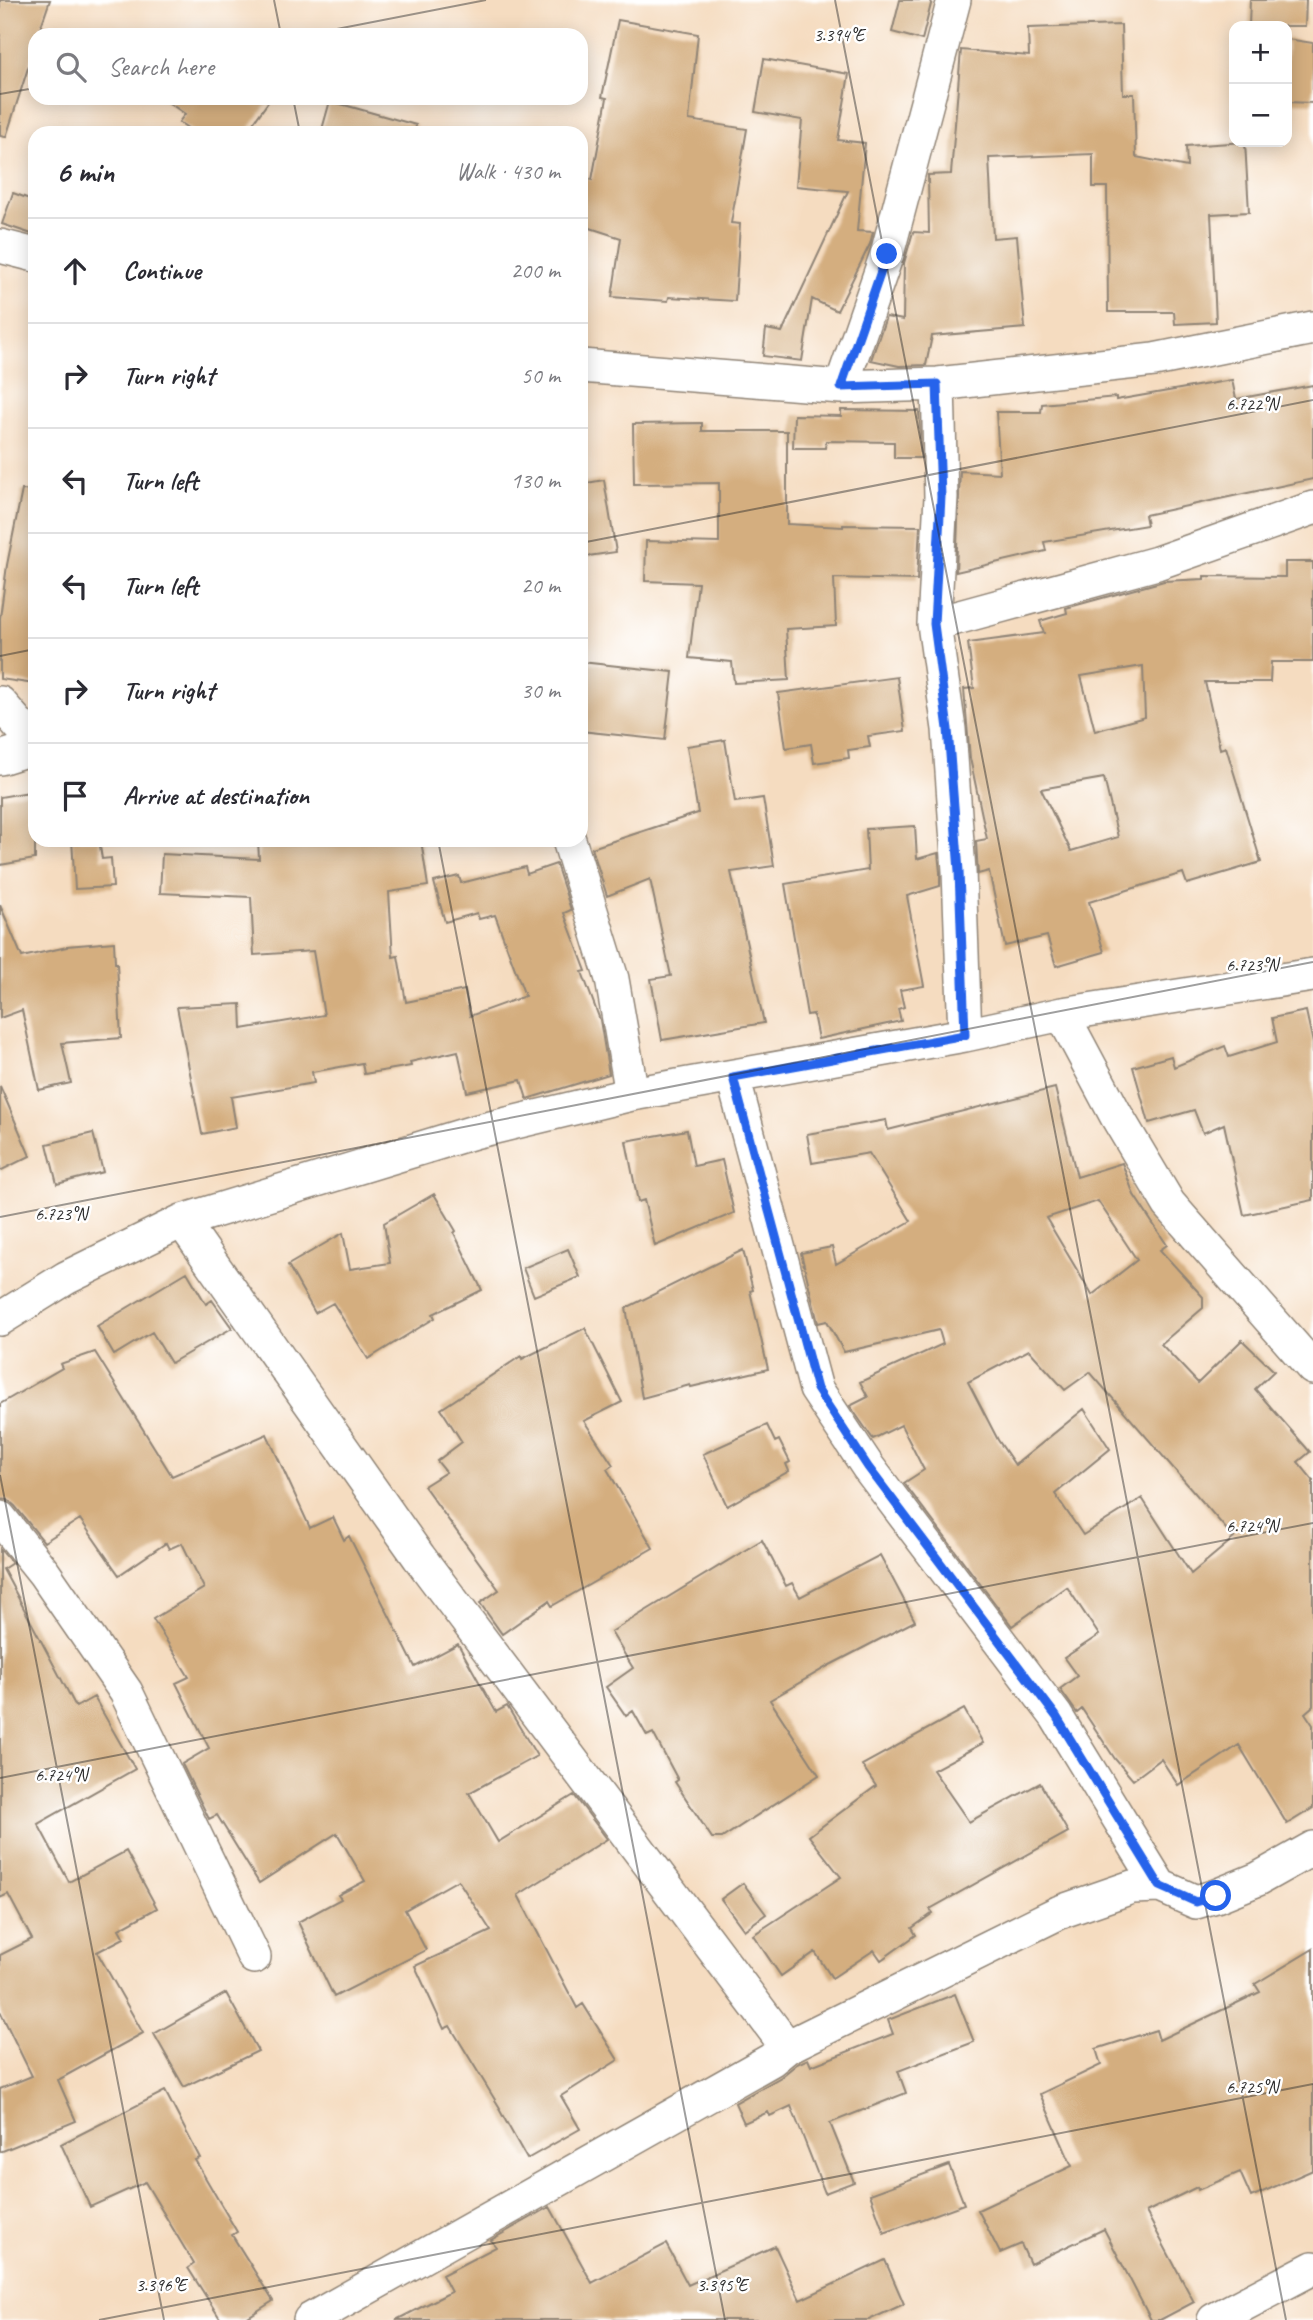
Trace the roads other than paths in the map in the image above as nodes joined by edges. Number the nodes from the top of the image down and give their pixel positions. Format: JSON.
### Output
{"nodes":[{"id":1,"x":954,"y":0,"type":"edge"},
{"id":2,"x":0,"y":246,"type":"edge"},
{"id":3,"x":28,"y":253,"type":"edge"},
{"id":4,"x":1313,"y":328,"type":"edge"},
{"id":5,"x":588,"y":367,"type":"edge"},
{"id":6,"x":937,"y":384,"type":"junction"},
{"id":7,"x":841,"y":387,"type":"junction"},
{"id":8,"x":1313,"y":508,"type":"edge"},
{"id":9,"x":934,"y":624,"type":"junction"},
{"id":10,"x":0,"y":703,"type":"edge"},
{"id":11,"x":28,"y":737,"type":"edge"},
{"id":12,"x":28,"y":748,"type":"edge"},
{"id":13,"x":0,"y":758,"type":"edge"},
{"id":14,"x":571,"y":847,"type":"edge"},
{"id":15,"x":1313,"y":975,"type":"edge"},
{"id":16,"x":1062,"y":1014,"type":"junction"},
{"id":17,"x":965,"y":1035,"type":"junction"},
{"id":18,"x":733,"y":1077,"type":"junction"},
{"id":19,"x":632,"y":1094,"type":"junction"},
{"id":20,"x":182,"y":1221,"type":"junction"},
{"id":21,"x":0,"y":1320,"type":"edge"},
{"id":22,"x":1313,"y":1368,"type":"edge"},
{"id":23,"x":0,"y":1518,"type":"edge"},
{"id":24,"x":1313,"y":1848,"type":"edge"},
{"id":25,"x":1160,"y":1886,"type":"junction"},
{"id":26,"x":254,"y":1957,"type":"dead end"},
{"id":27,"x":787,"y":2047,"type":"junction"},
{"id":28,"x":1313,"y":2268,"type":"edge"},
{"id":29,"x":1232,"y":2316,"type":"edge"},
{"id":30,"x":310,"y":2320,"type":"edge"}],
"edges":[{"from":1,"to":7,"type":"street"},
{"from":2,"to":3,"type":"street"},
{"from":4,"to":6,"type":"street"},
{"from":5,"to":7,"type":"street"},
{"from":6,"to":7,"type":"street"},
{"from":6,"to":9,"type":"street"},
{"from":8,"to":9,"type":"street"},
{"from":9,"to":17,"type":"street"},
{"from":10,"to":11,"type":"street"},
{"from":12,"to":13,"type":"street"},
{"from":14,"to":19,"type":"street"},
{"from":15,"to":16,"type":"street"},
{"from":16,"to":17,"type":"street"},
{"from":16,"to":22,"type":"street"},
{"from":17,"to":18,"type":"street"},
{"from":18,"to":19,"type":"street"},
{"from":18,"to":25,"type":"street"},
{"from":19,"to":20,"type":"street"},
{"from":20,"to":21,"type":"street"},
{"from":20,"to":27,"type":"street"},
{"from":23,"to":26,"type":"street"},
{"from":24,"to":25,"type":"street"},
{"from":25,"to":27,"type":"street"},
{"from":27,"to":30,"type":"street"},
{"from":28,"to":29,"type":"street"}]}
